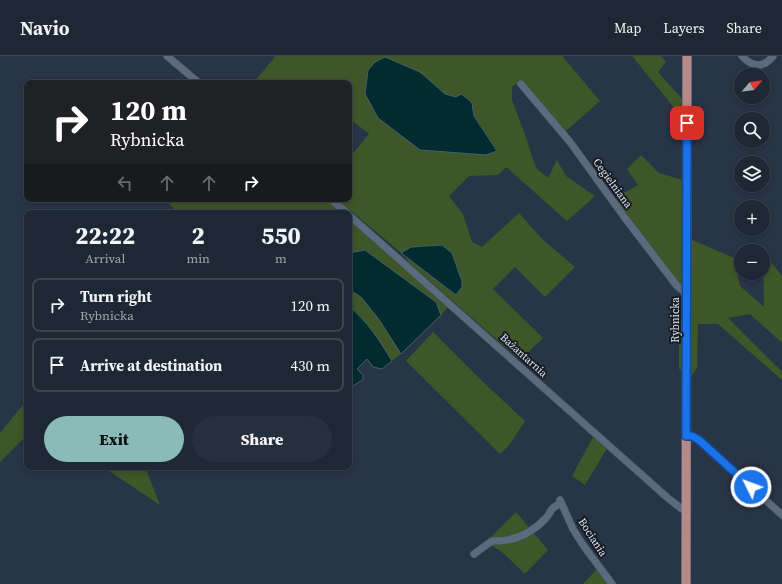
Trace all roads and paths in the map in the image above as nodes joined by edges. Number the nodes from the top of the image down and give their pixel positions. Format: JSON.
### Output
{"nodes":[{"id":1,"x":168,"y":56,"type":"edge"},
{"id":2,"x":687,"y":56,"type":"edge"},
{"id":3,"x":742,"y":56,"type":"edge"},
{"id":4,"x":773,"y":56,"type":"edge"},
{"id":5,"x":196,"y":80,"type":"edge"},
{"id":6,"x":522,"y":84,"type":"dead end"},
{"id":7,"x":334,"y":202,"type":"edge"},
{"id":8,"x":344,"y":210,"type":"edge"},
{"id":9,"x":352,"y":218,"type":"edge"},
{"id":10,"x":687,"y":294,"type":"junction"},
{"id":11,"x":686,"y":436,"type":"junction"},
{"id":12,"x":686,"y":509,"type":"junction"},
{"id":13,"x":782,"y":515,"type":"edge"},
{"id":14,"x":474,"y":554,"type":"dead end"},
{"id":15,"x":612,"y":584,"type":"edge"},
{"id":16,"x":686,"y":584,"type":"edge"}],
"edges":[{"from":1,"to":5,"type":"street"},
{"from":2,"to":10,"type":"main road","name":"Rybnicka"},
{"from":3,"to":4,"type":"street"},
{"from":6,"to":10,"type":"street","name":"Cegielniana"},
{"from":7,"to":8,"type":"street"},
{"from":9,"to":12,"type":"street","name":"Bażantarnia"},
{"from":10,"to":11,"type":"main road","name":"Rybnicka"},
{"from":11,"to":12,"type":"main road","name":"Rybnicka"},
{"from":11,"to":13,"type":"street"},
{"from":12,"to":16,"type":"main road","name":"Rybnicka"},
{"from":14,"to":15,"type":"street","name":"Bociania"}]}
